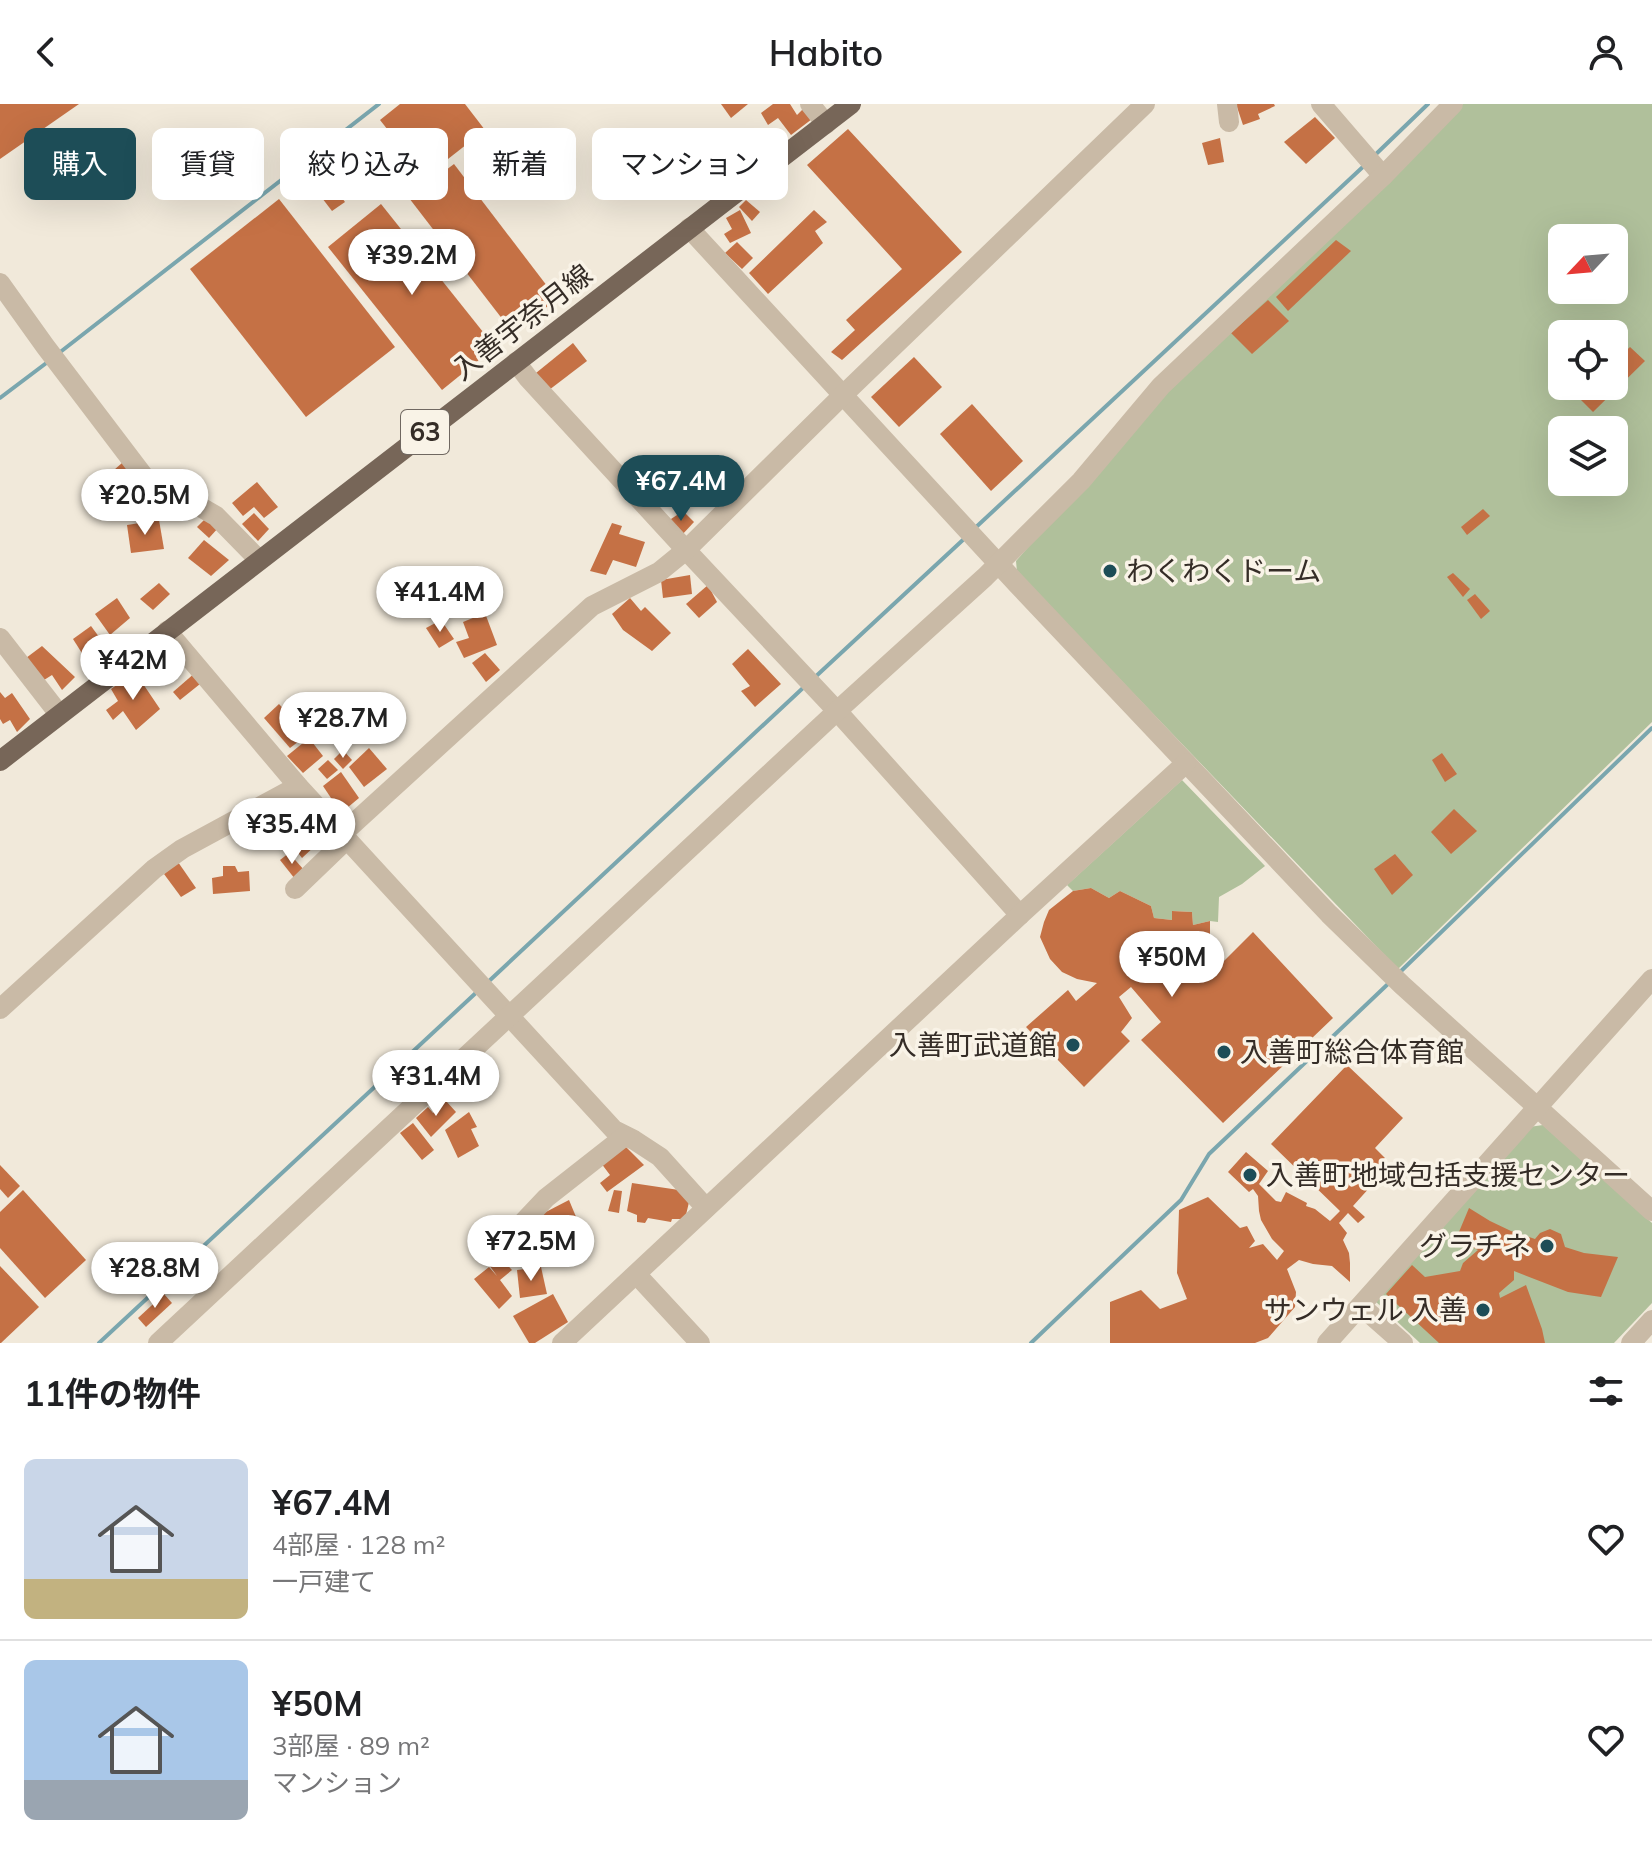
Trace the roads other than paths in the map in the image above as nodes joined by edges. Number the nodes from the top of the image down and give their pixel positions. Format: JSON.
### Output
{"nodes":[{"id":1,"x":810,"y":104,"type":"edge"},
{"id":2,"x":851,"y":104,"type":"edge"},
{"id":3,"x":1145,"y":104,"type":"edge"},
{"id":4,"x":1321,"y":104,"type":"edge"},
{"id":5,"x":1453,"y":104,"type":"edge"},
{"id":6,"x":826,"y":124,"type":"junction"},
{"id":7,"x":1383,"y":176,"type":"junction"},
{"id":8,"x":689,"y":228,"type":"junction"},
{"id":9,"x":0,"y":283,"type":"edge"},
{"id":10,"x":516,"y":362,"type":"junction"},
{"id":11,"x":843,"y":395,"type":"junction"},
{"id":12,"x":686,"y":550,"type":"junction"},
{"id":13,"x":259,"y":560,"type":"junction"},
{"id":14,"x":999,"y":564,"type":"junction"},
{"id":15,"x":167,"y":631,"type":"junction"},
{"id":16,"x":0,"y":638,"type":"edge"},
{"id":17,"x":837,"y":711,"type":"junction"},
{"id":18,"x":59,"y":714,"type":"junction"},
{"id":19,"x":0,"y":761,"type":"edge"},
{"id":20,"x":1186,"y":763,"type":"junction"},
{"id":21,"x":298,"y":786,"type":"junction"},
{"id":22,"x":344,"y":837,"type":"junction"},
{"id":23,"x":295,"y":889,"type":"dead end"},
{"id":24,"x":1020,"y":915,"type":"junction"},
{"id":25,"x":1652,"y":979,"type":"edge"},
{"id":26,"x":0,"y":1009,"type":"edge"},
{"id":27,"x":509,"y":1017,"type":"junction"},
{"id":28,"x":1537,"y":1106,"type":"junction"},
{"id":29,"x":625,"y":1136,"type":"junction"},
{"id":30,"x":706,"y":1208,"type":"junction"},
{"id":31,"x":1652,"y":1211,"type":"edge"},
{"id":32,"x":498,"y":1249,"type":"dead end"},
{"id":33,"x":637,"y":1275,"type":"junction"},
{"id":34,"x":1361,"y":1306,"type":"junction"},
{"id":35,"x":1652,"y":1320,"type":"edge"},
{"id":36,"x":158,"y":1343,"type":"edge"},
{"id":37,"x":562,"y":1343,"type":"edge"},
{"id":38,"x":700,"y":1343,"type":"edge"},
{"id":39,"x":1327,"y":1343,"type":"edge"},
{"id":40,"x":1403,"y":1343,"type":"edge"},
{"id":41,"x":1631,"y":1343,"type":"edge"}],
"edges":[{"from":1,"to":6,"type":"street"},
{"from":2,"to":6,"type":"main road","name":"入善宇奈月線","number":"63"},
{"from":3,"to":11,"type":"street"},
{"from":4,"to":7,"type":"street"},
{"from":5,"to":7,"type":"street"},
{"from":6,"to":8,"type":"main road","name":"入善宇奈月線","number":"63"},
{"from":7,"to":14,"type":"street"},
{"from":8,"to":10,"type":"main road","name":"入善宇奈月線","number":"63"},
{"from":8,"to":11,"type":"street"},
{"from":9,"to":13,"type":"street"},
{"from":10,"to":12,"type":"street"},
{"from":10,"to":13,"type":"main road","name":"入善宇奈月線","number":"63"},
{"from":11,"to":12,"type":"street"},
{"from":11,"to":14,"type":"street"},
{"from":12,"to":17,"type":"street"},
{"from":12,"to":22,"type":"street"},
{"from":13,"to":15,"type":"main road","name":"入善宇奈月線","number":"63"},
{"from":14,"to":17,"type":"street"},
{"from":14,"to":20,"type":"street"},
{"from":15,"to":18,"type":"main road","name":"入善宇奈月線","number":"63"},
{"from":15,"to":21,"type":"street"},
{"from":16,"to":18,"type":"street"},
{"from":17,"to":24,"type":"street"},
{"from":17,"to":27,"type":"street"},
{"from":18,"to":19,"type":"main road","name":"入善宇奈月線","number":"63"},
{"from":20,"to":24,"type":"street"},
{"from":20,"to":28,"type":"street"},
{"from":21,"to":22,"type":"street"},
{"from":21,"to":26,"type":"street"},
{"from":22,"to":23,"type":"street"},
{"from":22,"to":27,"type":"street"},
{"from":24,"to":30,"type":"street"},
{"from":25,"to":28,"type":"street"},
{"from":27,"to":29,"type":"street"},
{"from":27,"to":36,"type":"street"},
{"from":28,"to":31,"type":"street"},
{"from":28,"to":34,"type":"street"},
{"from":29,"to":30,"type":"street"},
{"from":29,"to":32,"type":"street"},
{"from":30,"to":33,"type":"street"},
{"from":33,"to":37,"type":"street"},
{"from":33,"to":38,"type":"street"},
{"from":34,"to":39,"type":"street"},
{"from":34,"to":40,"type":"street"},
{"from":35,"to":41,"type":"street"}]}
